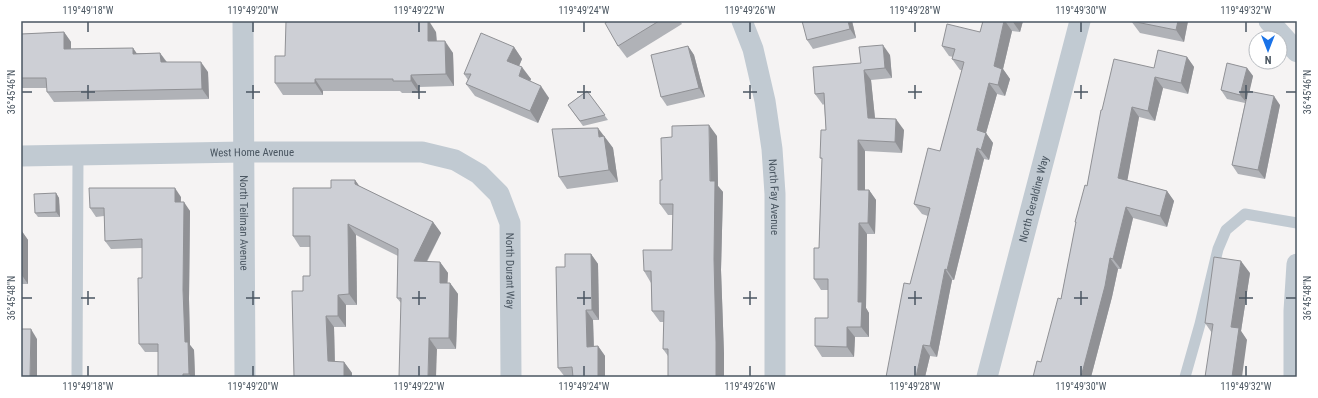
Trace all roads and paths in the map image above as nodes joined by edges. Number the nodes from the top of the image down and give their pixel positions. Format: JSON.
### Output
{"nodes":[{"id":1,"x":243,"y":21,"type":"edge"},
{"id":2,"x":742,"y":21,"type":"edge"},
{"id":3,"x":1080,"y":21,"type":"edge"},
{"id":4,"x":1269,"y":21,"type":"edge"},
{"id":5,"x":1297,"y":52,"type":"edge"},
{"id":6,"x":244,"y":152,"type":"junction"},
{"id":7,"x":78,"y":155,"type":"junction"},
{"id":8,"x":21,"y":156,"type":"edge"},
{"id":9,"x":479,"y":174,"type":"joint"},
{"id":10,"x":1297,"y":223,"type":"edge"},
{"id":11,"x":1297,"y":264,"type":"edge"},
{"id":12,"x":77,"y":377,"type":"edge"},
{"id":13,"x":245,"y":377,"type":"edge"},
{"id":14,"x":511,"y":377,"type":"edge"},
{"id":15,"x":775,"y":377,"type":"edge"},
{"id":16,"x":987,"y":377,"type":"edge"},
{"id":17,"x":1186,"y":377,"type":"edge"},
{"id":18,"x":1294,"y":377,"type":"edge"}],
"edges":[{"from":1,"to":6,"type":"street","name":"North Teilman Avenue"},
{"from":2,"to":15,"type":"street","name":"North Fay Avenue"},
{"from":3,"to":16,"type":"street","name":"North Geraldine Way"},
{"from":4,"to":5,"type":"street"},
{"from":6,"to":7,"type":"street","name":"West Home Avenue"},
{"from":6,"to":9,"type":"street","name":"West Home Avenue"},
{"from":6,"to":13,"type":"street","name":"North Teilman Avenue"},
{"from":7,"to":8,"type":"street","name":"West Home Avenue"},
{"from":7,"to":12,"type":"lane"},
{"from":9,"to":14,"type":"street","name":"North Durant Way"},
{"from":10,"to":17,"type":"lane"},
{"from":11,"to":18,"type":"street"}]}
